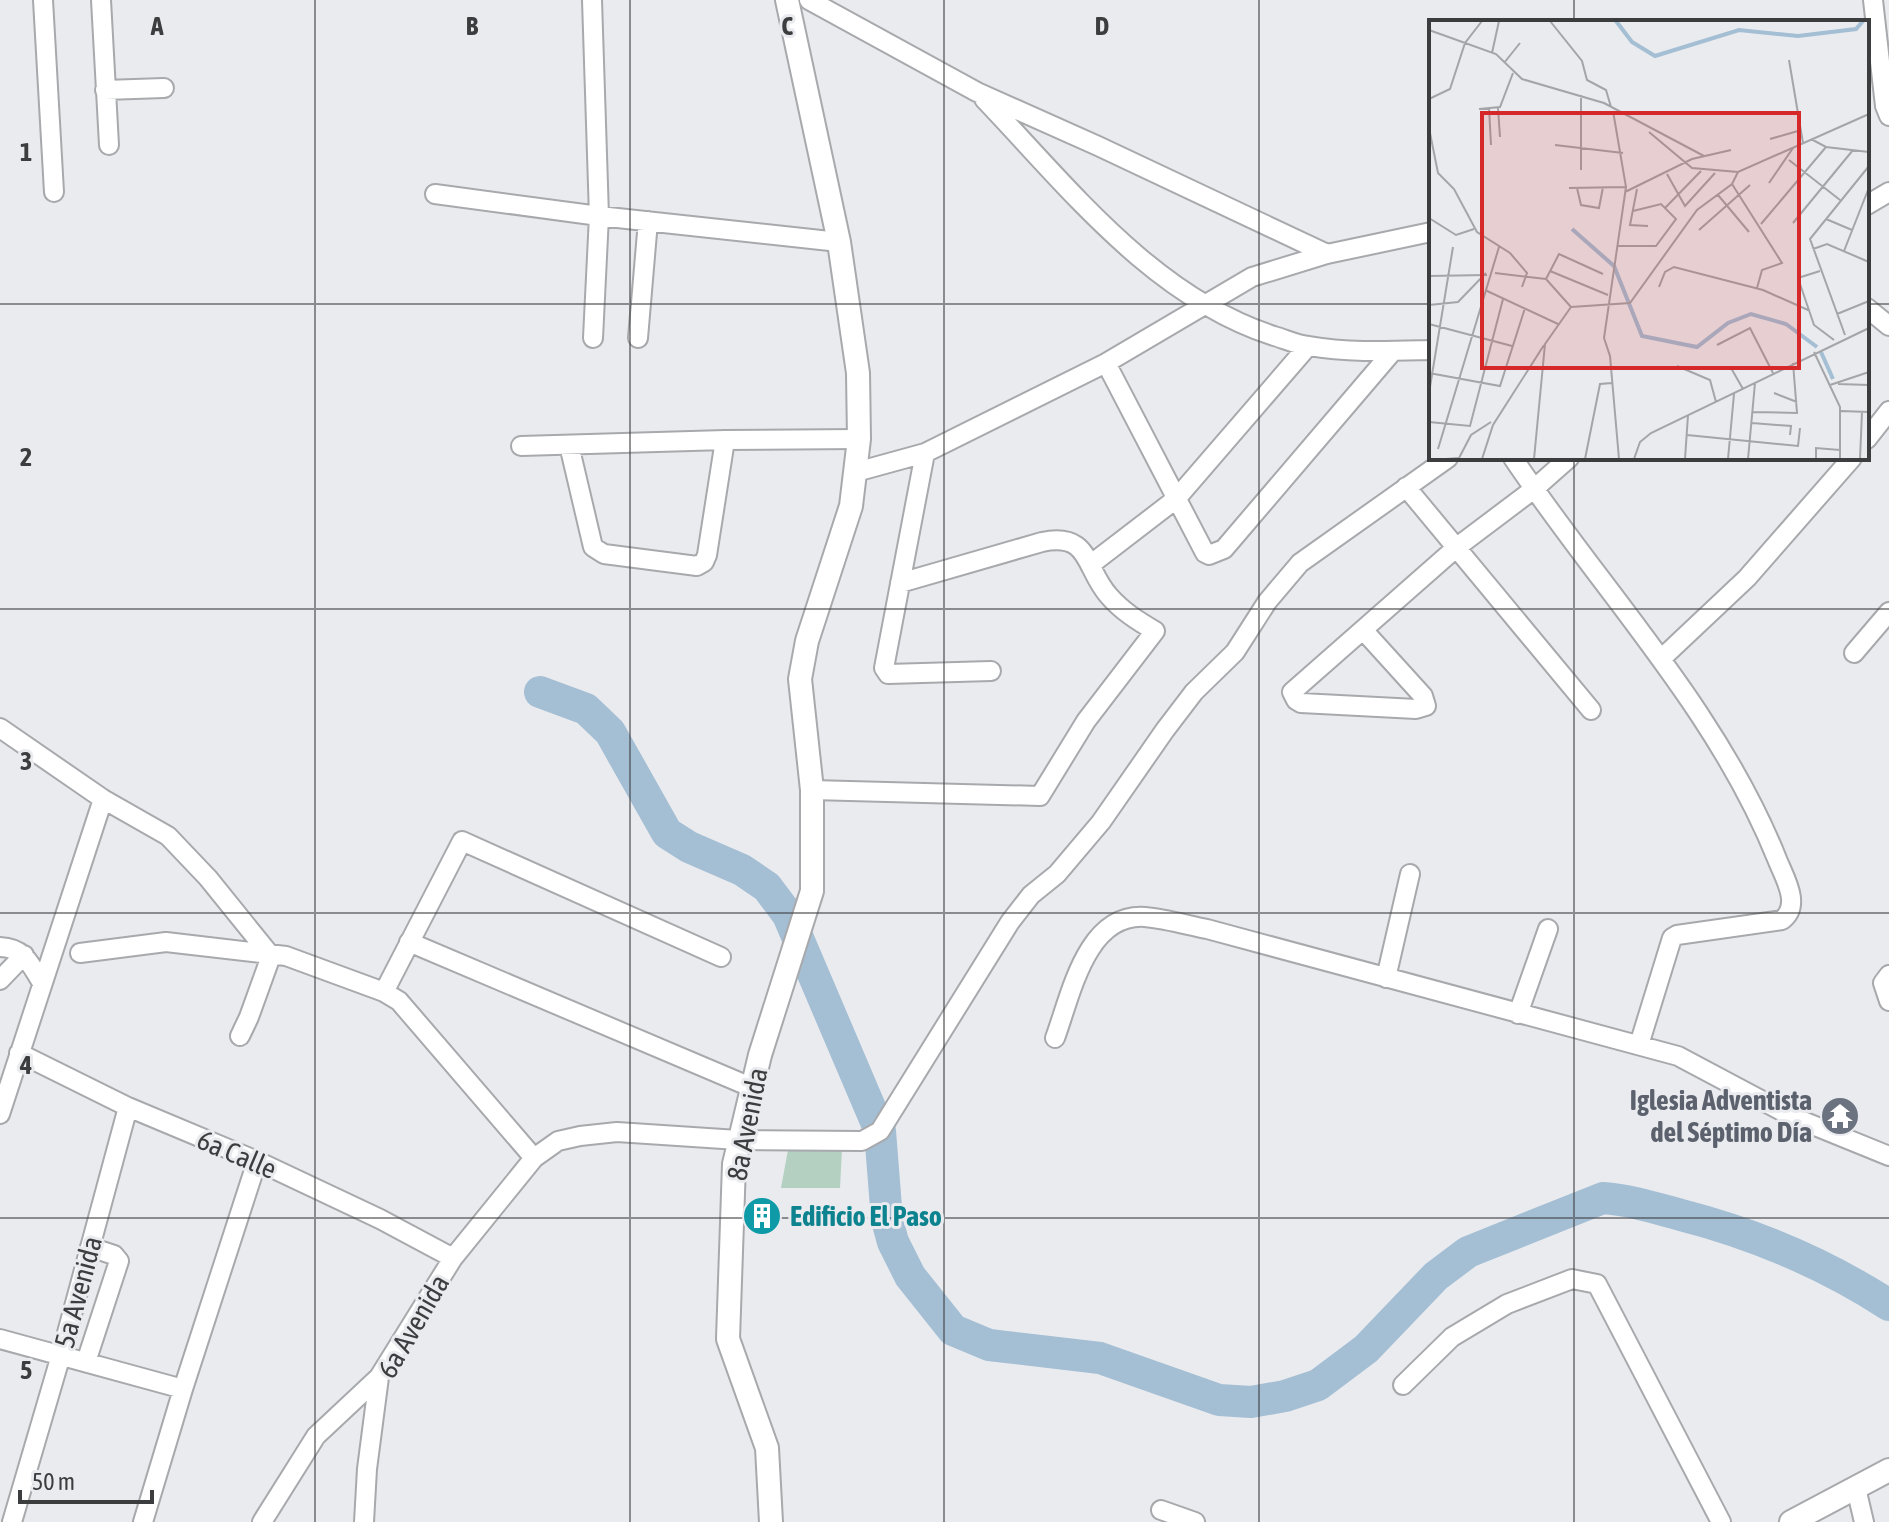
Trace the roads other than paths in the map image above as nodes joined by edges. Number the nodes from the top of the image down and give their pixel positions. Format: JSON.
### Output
{"nodes":[{"id":1,"x":43,"y":0,"type":"edge"},
{"id":2,"x":101,"y":0,"type":"edge"},
{"id":3,"x":592,"y":0,"type":"edge"},
{"id":4,"x":787,"y":0,"type":"edge"},
{"id":5,"x":809,"y":0,"type":"edge"},
{"id":6,"x":1873,"y":0,"type":"edge"},
{"id":7,"x":164,"y":88,"type":"dead end"},
{"id":8,"x":105,"y":90,"type":"junction"},
{"id":9,"x":977,"y":92,"type":"junction"},
{"id":10,"x":1880,"y":111,"type":"edge"},
{"id":11,"x":109,"y":145,"type":"dead end"},
{"id":12,"x":54,"y":192,"type":"dead end"},
{"id":13,"x":1889,"y":192,"type":"edge"},
{"id":14,"x":435,"y":194,"type":"dead end"},
{"id":15,"x":1869,"y":204,"type":"edge"},
{"id":16,"x":599,"y":216,"type":"junction"},
{"id":17,"x":648,"y":221,"type":"junction"},
{"id":18,"x":1429,"y":232,"type":"edge"},
{"id":19,"x":839,"y":242,"type":"junction"},
{"id":20,"x":1327,"y":254,"type":"junction"},
{"id":21,"x":1207,"y":305,"type":"junction"},
{"id":22,"x":1869,"y":310,"type":"edge"},
{"id":23,"x":1889,"y":326,"type":"edge"},
{"id":24,"x":593,"y":338,"type":"dead end"},
{"id":25,"x":638,"y":338,"type":"dead end"},
{"id":26,"x":1308,"y":346,"type":"junction"},
{"id":27,"x":1429,"y":350,"type":"edge"},
{"id":28,"x":1393,"y":351,"type":"junction"},
{"id":29,"x":1106,"y":363,"type":"junction"},
{"id":30,"x":1889,"y":411,"type":"edge"},
{"id":31,"x":1869,"y":436,"type":"edge"},
{"id":32,"x":859,"y":439,"type":"junction"},
{"id":33,"x":725,"y":440,"type":"junction"},
{"id":34,"x":569,"y":445,"type":"junction"},
{"id":35,"x":521,"y":446,"type":"dead end"},
{"id":36,"x":925,"y":453,"type":"junction"},
{"id":37,"x":1445,"y":460,"type":"edge"},
{"id":38,"x":1514,"y":460,"type":"edge"},
{"id":39,"x":1567,"y":460,"type":"edge"},
{"id":40,"x":1850,"y":460,"type":"edge"},
{"id":41,"x":856,"y":472,"type":"junction"},
{"id":42,"x":1406,"y":487,"type":"junction"},
{"id":43,"x":1534,"y":489,"type":"junction"},
{"id":44,"x":1176,"y":499,"type":"junction"},
{"id":45,"x":1457,"y":547,"type":"junction"},
{"id":46,"x":1090,"y":565,"type":"junction"},
{"id":47,"x":900,"y":583,"type":"junction"},
{"id":48,"x":1889,"y":612,"type":"edge"},
{"id":49,"x":1364,"y":631,"type":"junction"},
{"id":50,"x":1854,"y":653,"type":"dead end"},
{"id":51,"x":1661,"y":659,"type":"junction"},
{"id":52,"x":991,"y":671,"type":"dead end"},
{"id":53,"x":1591,"y":710,"type":"dead end"},
{"id":54,"x":0,"y":728,"type":"edge"},
{"id":55,"x":812,"y":790,"type":"junction"},
{"id":56,"x":103,"y":799,"type":"junction"},
{"id":57,"x":1410,"y":874,"type":"dead end"},
{"id":58,"x":1548,"y":929,"type":"dead end"},
{"id":59,"x":409,"y":942,"type":"junction"},
{"id":60,"x":0,"y":947,"type":"edge"},
{"id":61,"x":80,"y":953,"type":"dead end"},
{"id":62,"x":24,"y":955,"type":"junction"},
{"id":63,"x":271,"y":956,"type":"junction"},
{"id":64,"x":721,"y":957,"type":"dead end"},
{"id":65,"x":45,"y":975,"type":"junction"},
{"id":66,"x":1889,"y":975,"type":"edge"},
{"id":67,"x":1386,"y":978,"type":"junction"},
{"id":68,"x":0,"y":980,"type":"edge"},
{"id":69,"x":384,"y":992,"type":"junction"},
{"id":70,"x":1889,"y":1001,"type":"edge"},
{"id":71,"x":1518,"y":1014,"type":"junction"},
{"id":72,"x":240,"y":1036,"type":"dead end"},
{"id":73,"x":1055,"y":1038,"type":"dead end"},
{"id":74,"x":1639,"y":1045,"type":"junction"},
{"id":75,"x":19,"y":1053,"type":"junction"},
{"id":76,"x":753,"y":1088,"type":"junction"},
{"id":77,"x":128,"y":1107,"type":"junction"},
{"id":78,"x":0,"y":1114,"type":"edge"},
{"id":79,"x":738,"y":1140,"type":"junction"},
{"id":80,"x":1889,"y":1156,"type":"edge"},
{"id":81,"x":534,"y":1158,"type":"junction"},
{"id":82,"x":257,"y":1161,"type":"junction"},
{"id":83,"x":90,"y":1247,"type":"junction"},
{"id":84,"x":453,"y":1258,"type":"junction"},
{"id":85,"x":0,"y":1339,"type":"edge"},
{"id":86,"x":61,"y":1355,"type":"junction"},
{"id":87,"x":86,"y":1362,"type":"junction"},
{"id":88,"x":379,"y":1377,"type":"junction"},
{"id":89,"x":1403,"y":1385,"type":"dead end"},
{"id":90,"x":183,"y":1389,"type":"junction"},
{"id":91,"x":1889,"y":1470,"type":"edge"},
{"id":92,"x":1856,"y":1488,"type":"junction"},
{"id":93,"x":1161,"y":1510,"type":"dead end"},
{"id":94,"x":12,"y":1522,"type":"edge"},
{"id":95,"x":143,"y":1522,"type":"edge"},
{"id":96,"x":262,"y":1522,"type":"edge"},
{"id":97,"x":364,"y":1522,"type":"edge"},
{"id":98,"x":771,"y":1522,"type":"edge"},
{"id":99,"x":1195,"y":1522,"type":"edge"},
{"id":100,"x":1721,"y":1522,"type":"edge"},
{"id":101,"x":1791,"y":1522,"type":"edge"},
{"id":102,"x":1864,"y":1522,"type":"edge"}],
"edges":[{"from":1,"to":12,"type":"street"},
{"from":2,"to":8,"type":"street"},
{"from":3,"to":16,"type":"street"},
{"from":4,"to":19,"type":"street","name":"8a Avenida"},
{"from":5,"to":9,"type":"street"},
{"from":6,"to":10,"type":"street"},
{"from":7,"to":8,"type":"street"},
{"from":8,"to":11,"type":"street"},
{"from":9,"to":20,"type":"street"},
{"from":9,"to":21,"type":"street"},
{"from":13,"to":15,"type":"street"},
{"from":14,"to":16,"type":"street"},
{"from":16,"to":17,"type":"street"},
{"from":16,"to":24,"type":"street"},
{"from":17,"to":19,"type":"street"},
{"from":17,"to":25,"type":"street"},
{"from":18,"to":20,"type":"street"},
{"from":19,"to":32,"type":"street","name":"8a Avenida"},
{"from":20,"to":21,"type":"street"},
{"from":21,"to":26,"type":"street"},
{"from":21,"to":29,"type":"street"},
{"from":22,"to":23,"type":"street"},
{"from":26,"to":28,"type":"street"},
{"from":26,"to":44,"type":"street"},
{"from":27,"to":28,"type":"street"},
{"from":28,"to":44,"type":"street"},
{"from":29,"to":36,"type":"street"},
{"from":29,"to":44,"type":"street"},
{"from":30,"to":31,"type":"street"},
{"from":32,"to":33,"type":"street"},
{"from":32,"to":41,"type":"street","name":"8a Avenida"},
{"from":33,"to":34,"type":"street"},
{"from":33,"to":34,"type":"street"},
{"from":34,"to":35,"type":"street"},
{"from":36,"to":41,"type":"street"},
{"from":36,"to":47,"type":"street"},
{"from":37,"to":42,"type":"street"},
{"from":38,"to":43,"type":"street"},
{"from":39,"to":43,"type":"street"},
{"from":40,"to":51,"type":"street"},
{"from":41,"to":55,"type":"street","name":"8a Avenida"},
{"from":42,"to":45,"type":"street"},
{"from":42,"to":79,"type":"street"},
{"from":43,"to":45,"type":"street"},
{"from":43,"to":51,"type":"street"},
{"from":44,"to":46,"type":"street"},
{"from":45,"to":49,"type":"street"},
{"from":45,"to":53,"type":"street"},
{"from":46,"to":47,"type":"street"},
{"from":46,"to":55,"type":"street"},
{"from":47,"to":52,"type":"street"},
{"from":48,"to":50,"type":"street"},
{"from":49,"to":49,"type":"street"},
{"from":51,"to":74,"type":"street"},
{"from":54,"to":56,"type":"street"},
{"from":55,"to":76,"type":"street","name":"8a Avenida"},
{"from":56,"to":63,"type":"street"},
{"from":56,"to":65,"type":"street"},
{"from":57,"to":67,"type":"street"},
{"from":58,"to":71,"type":"street"},
{"from":59,"to":64,"type":"street"},
{"from":59,"to":69,"type":"street"},
{"from":59,"to":76,"type":"street"},
{"from":60,"to":62,"type":"street"},
{"from":61,"to":63,"type":"street"},
{"from":62,"to":65,"type":"street"},
{"from":62,"to":68,"type":"street"},
{"from":63,"to":69,"type":"street"},
{"from":63,"to":72,"type":"street"},
{"from":65,"to":75,"type":"street"},
{"from":66,"to":70,"type":"street"},
{"from":67,"to":71,"type":"street"},
{"from":67,"to":73,"type":"street"},
{"from":69,"to":81,"type":"street"},
{"from":71,"to":74,"type":"street"},
{"from":74,"to":80,"type":"street"},
{"from":75,"to":77,"type":"street","name":"6a Calle"},
{"from":75,"to":78,"type":"street"},
{"from":76,"to":79,"type":"street","name":"8a Avenida"},
{"from":77,"to":82,"type":"street","name":"6a Calle"},
{"from":77,"to":83,"type":"street","name":"5a Avenida"},
{"from":79,"to":81,"type":"street"},
{"from":79,"to":98,"type":"street","name":"8a Avenida"},
{"from":81,"to":84,"type":"street","name":"6a Avenida"},
{"from":82,"to":84,"type":"street","name":"6a Calle"},
{"from":82,"to":90,"type":"street"},
{"from":83,"to":86,"type":"street","name":"5a Avenida"},
{"from":83,"to":87,"type":"street"},
{"from":84,"to":88,"type":"street","name":"6a Avenida"},
{"from":85,"to":86,"type":"street"},
{"from":86,"to":87,"type":"street"},
{"from":86,"to":94,"type":"street","name":"5a Avenida"},
{"from":87,"to":90,"type":"street"},
{"from":88,"to":96,"type":"street"},
{"from":88,"to":97,"type":"street","name":"6a Avenida"},
{"from":89,"to":100,"type":"street"},
{"from":90,"to":95,"type":"street"},
{"from":91,"to":92,"type":"street"},
{"from":92,"to":101,"type":"street"},
{"from":92,"to":102,"type":"street"},
{"from":93,"to":99,"type":"street"}]}
